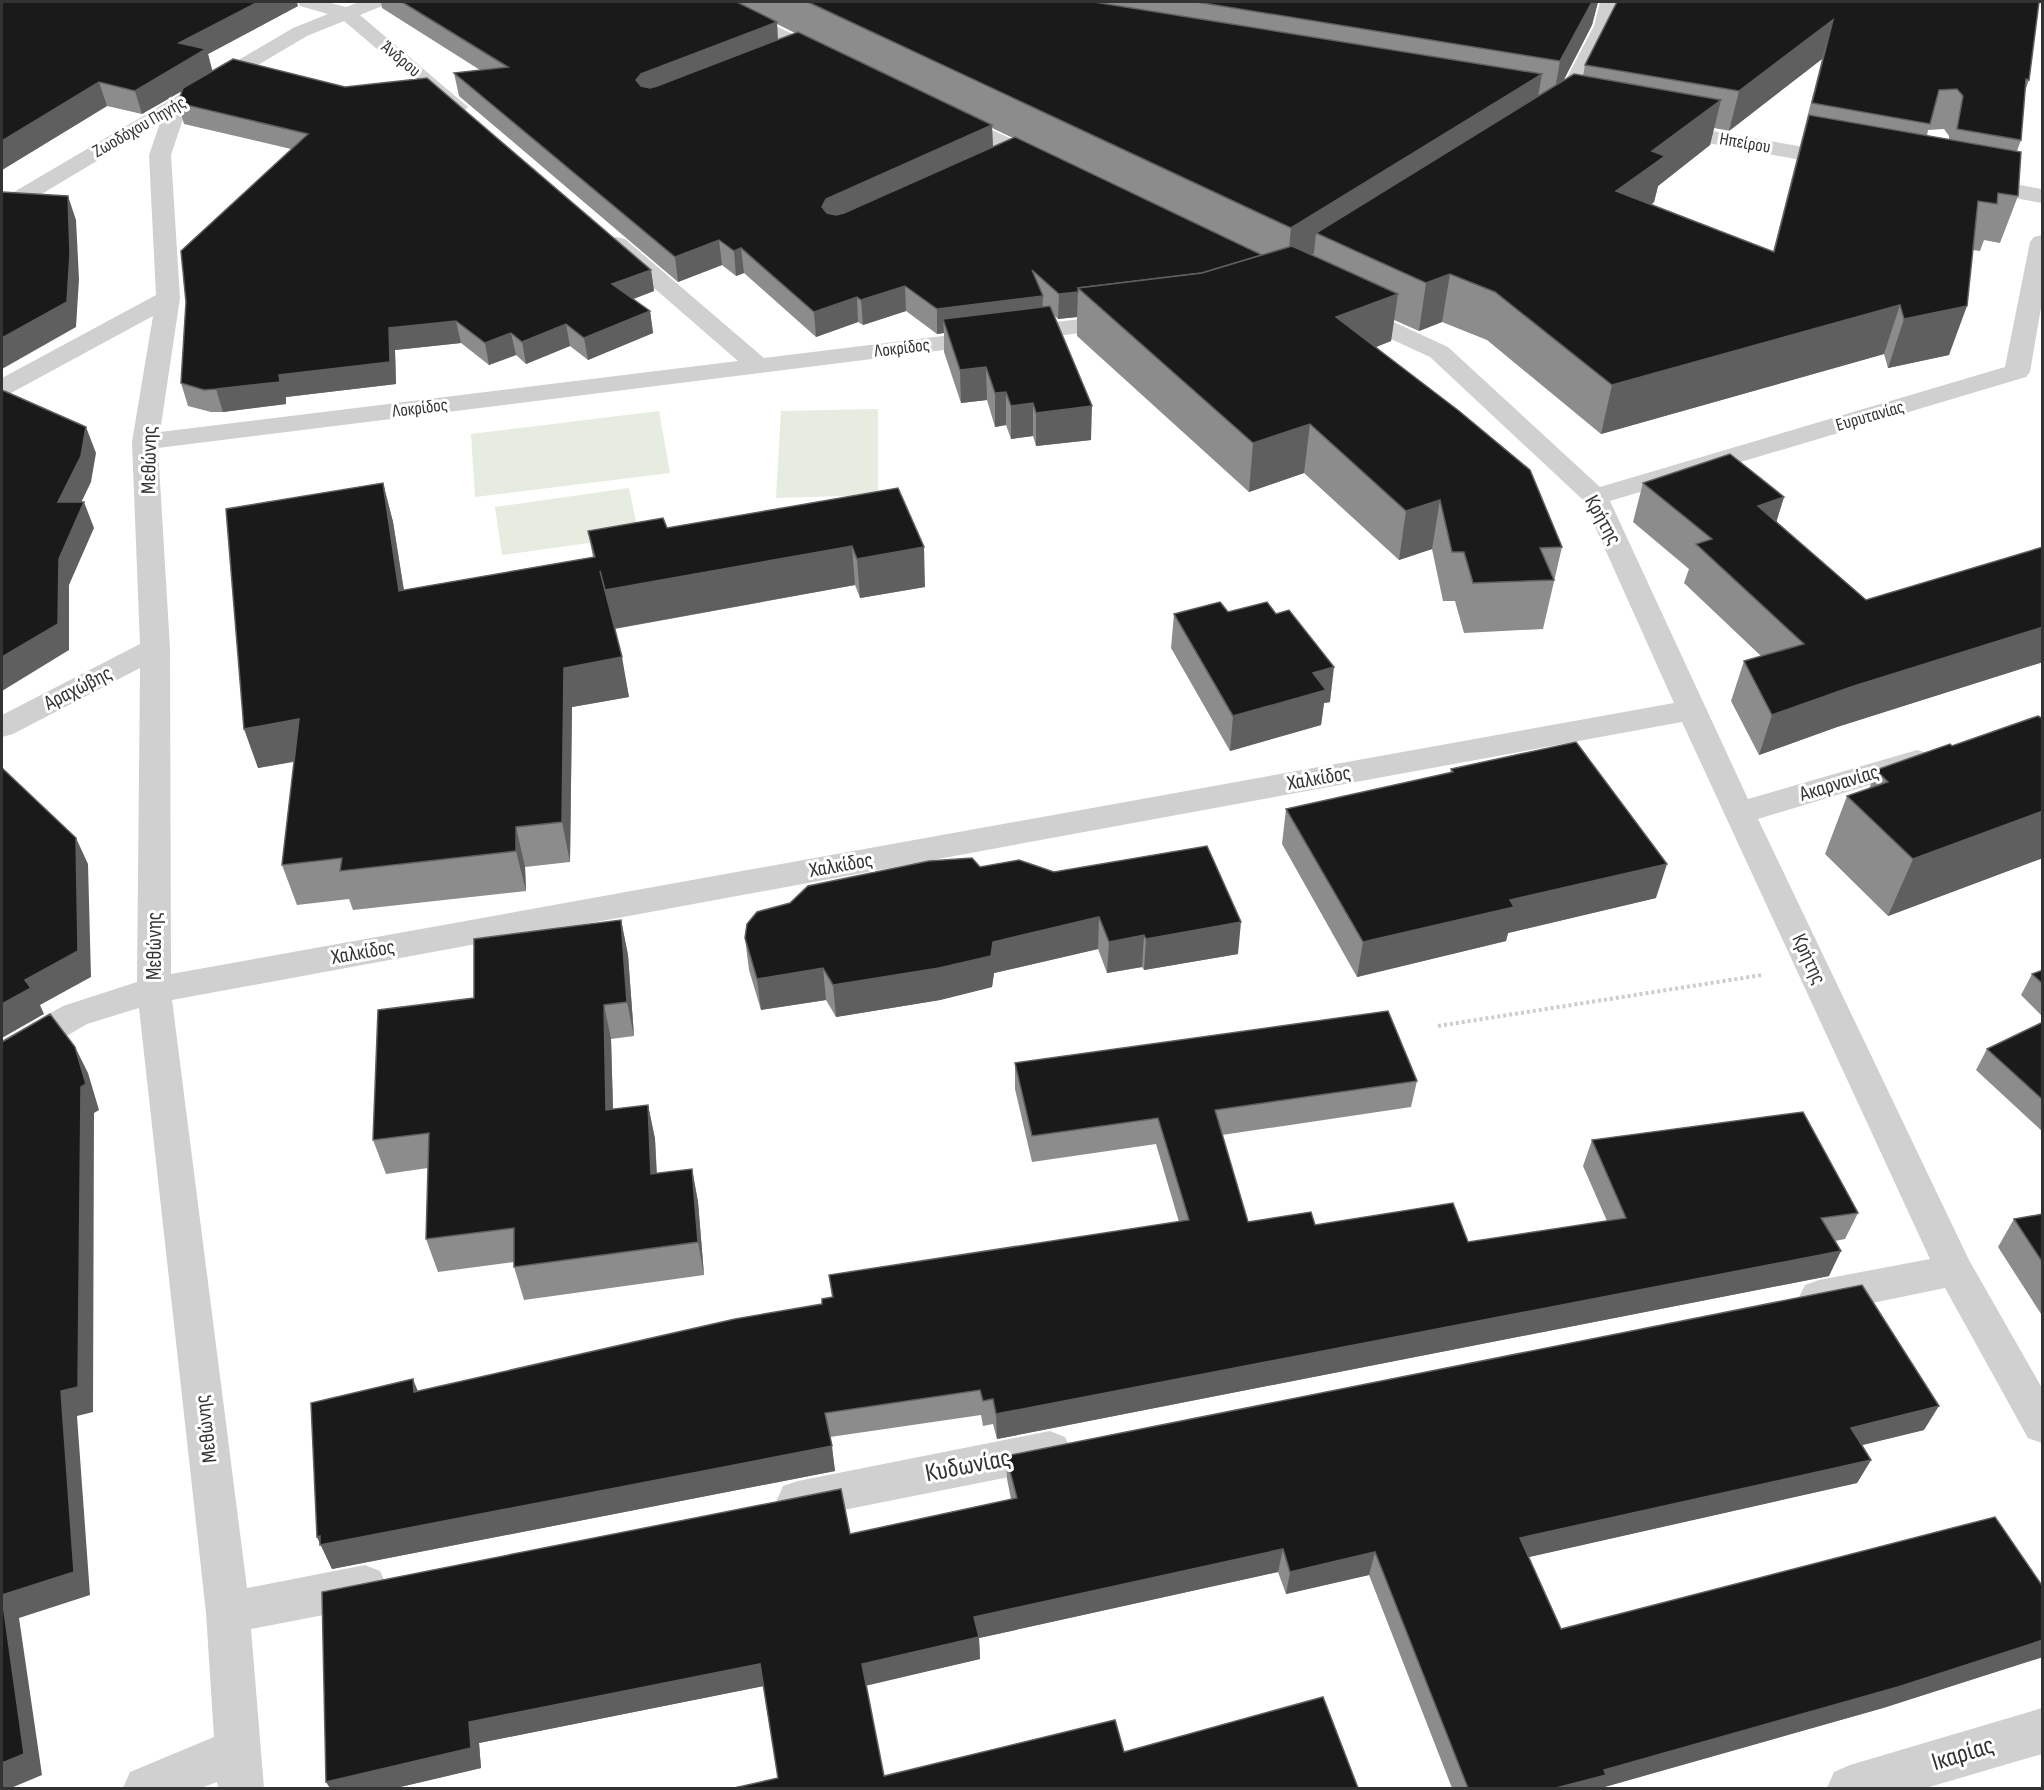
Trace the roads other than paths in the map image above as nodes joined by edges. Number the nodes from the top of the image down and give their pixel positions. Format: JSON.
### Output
{"nodes":[{"id":1,"x":308,"y":2,"type":"edge"},
{"id":2,"x":375,"y":2,"type":"edge"},
{"id":3,"x":712,"y":2,"type":"edge"},
{"id":4,"x":1610,"y":2,"type":"edge"},
{"id":5,"x":346,"y":13,"type":"junction"},
{"id":6,"x":801,"y":45,"type":"junction"},
{"id":7,"x":779,"y":53,"type":"edge"},
{"id":8,"x":844,"y":66,"type":"edge"},
{"id":9,"x":178,"y":104,"type":"junction"},
{"id":10,"x":930,"y":108,"type":"edge"},
{"id":11,"x":1561,"y":110,"type":"junction"},
{"id":12,"x":1539,"y":114,"type":"edge"},
{"id":13,"x":1584,"y":114,"type":"edge"},
{"id":14,"x":471,"y":119,"type":"edge"},
{"id":15,"x":1641,"y":124,"type":"edge"},
{"id":16,"x":1016,"y":149,"type":"junction"},
{"id":17,"x":995,"y":159,"type":"edge"},
{"id":18,"x":1860,"y":164,"type":"edge"},
{"id":19,"x":1058,"y":170,"type":"edge"},
{"id":20,"x":1952,"y":180,"type":"edge"},
{"id":21,"x":2043,"y":196,"type":"edge"},
{"id":22,"x":2,"y":208,"type":"edge"},
{"id":23,"x":597,"y":227,"type":"edge"},
{"id":24,"x":2043,"y":242,"type":"edge"},
{"id":25,"x":168,"y":298,"type":"junction"},
{"id":26,"x":1331,"y":302,"type":"edge"},
{"id":27,"x":1141,"y":318,"type":"edge"},
{"id":28,"x":759,"y":366,"type":"junction"},
{"id":29,"x":2,"y":388,"type":"edge"},
{"id":30,"x":145,"y":442,"type":"junction"},
{"id":31,"x":1595,"y":497,"type":"junction"},
{"id":32,"x":155,"y":648,"type":"junction"},
{"id":33,"x":1693,"y":710,"type":"junction"},
{"id":34,"x":2,"y":727,"type":"edge"},
{"id":35,"x":1941,"y":753,"type":"edge"},
{"id":36,"x":1739,"y":813,"type":"junction"},
{"id":37,"x":154,"y":990,"type":"junction"},
{"id":38,"x":2,"y":1056,"type":"edge"},
{"id":39,"x":1955,"y":1270,"type":"junction"},
{"id":40,"x":1779,"y":1305,"type":"edge"},
{"id":41,"x":2043,"y":1425,"type":"edge"},
{"id":42,"x":1086,"y":1443,"type":"edge"},
{"id":43,"x":757,"y":1508,"type":"edge"},
{"id":44,"x":404,"y":1578,"type":"edge"},
{"id":45,"x":228,"y":1613,"type":"junction"},
{"id":46,"x":2043,"y":1731,"type":"edge"},
{"id":47,"x":240,"y":1769,"type":"edge"},
{"id":48,"x":146,"y":1788,"type":"edge"},
{"id":49,"x":1850,"y":1788,"type":"edge"}],
"edges":[{"from":1,"to":5,"type":"street","name":"Άνδρου"},
{"from":2,"to":5,"type":"street","name":"Ζωοδόχου Πηγής"},
{"from":3,"to":6,"type":"street"},
{"from":4,"to":11,"type":"street"},
{"from":5,"to":9,"type":"street","name":"Ζωοδόχου Πηγής"},
{"from":5,"to":14,"type":"street","name":"Άνδρου"},
{"from":6,"to":7,"type":"street"},
{"from":6,"to":8,"type":"street"},
{"from":9,"to":22,"type":"street","name":"Ζωοδόχου Πηγής"},
{"from":9,"to":25,"type":"street","name":"Μεθώνης"},
{"from":10,"to":16,"type":"street"},
{"from":11,"to":12,"type":"street"},
{"from":11,"to":13,"type":"street"},
{"from":15,"to":18,"type":"street","name":"Ηπείρου"},
{"from":16,"to":17,"type":"street"},
{"from":16,"to":19,"type":"street"},
{"from":20,"to":21,"type":"street"},
{"from":23,"to":28,"type":"street"},
{"from":24,"to":31,"type":"street","name":"Ευρυτανίας"},
{"from":25,"to":29,"type":"street"},
{"from":25,"to":30,"type":"street","name":"Μεθώνης"},
{"from":26,"to":31,"type":"street","name":"Κρήτης"},
{"from":27,"to":28,"type":"street","name":"Λοκρίδος"},
{"from":28,"to":30,"type":"street","name":"Λοκρίδος"},
{"from":30,"to":32,"type":"street","name":"Μεθώνης"},
{"from":31,"to":33,"type":"street","name":"Κρήτης"},
{"from":32,"to":34,"type":"street","name":"Αραχώβης"},
{"from":32,"to":37,"type":"street","name":"Μεθώνης"},
{"from":33,"to":36,"type":"street","name":"Κρήτης"},
{"from":33,"to":37,"type":"street","name":"Χαλκίδος"},
{"from":35,"to":36,"type":"street","name":"Ακαρνανίας"},
{"from":36,"to":39,"type":"street","name":"Κρήτης"},
{"from":37,"to":38,"type":"street","name":"Χαλκίδος"},
{"from":37,"to":45,"type":"street","name":"Μεθώνης"},
{"from":39,"to":40,"type":"street"},
{"from":39,"to":41,"type":"street","name":"Κρήτης"},
{"from":42,"to":43,"type":"street","name":"Κυδωνίας"},
{"from":44,"to":45,"type":"street"},
{"from":45,"to":47,"type":"street","name":"Μεθώνης"},
{"from":46,"to":49,"type":"street","name":"Ικαρίας"},
{"from":47,"to":48,"type":"street"}]}
